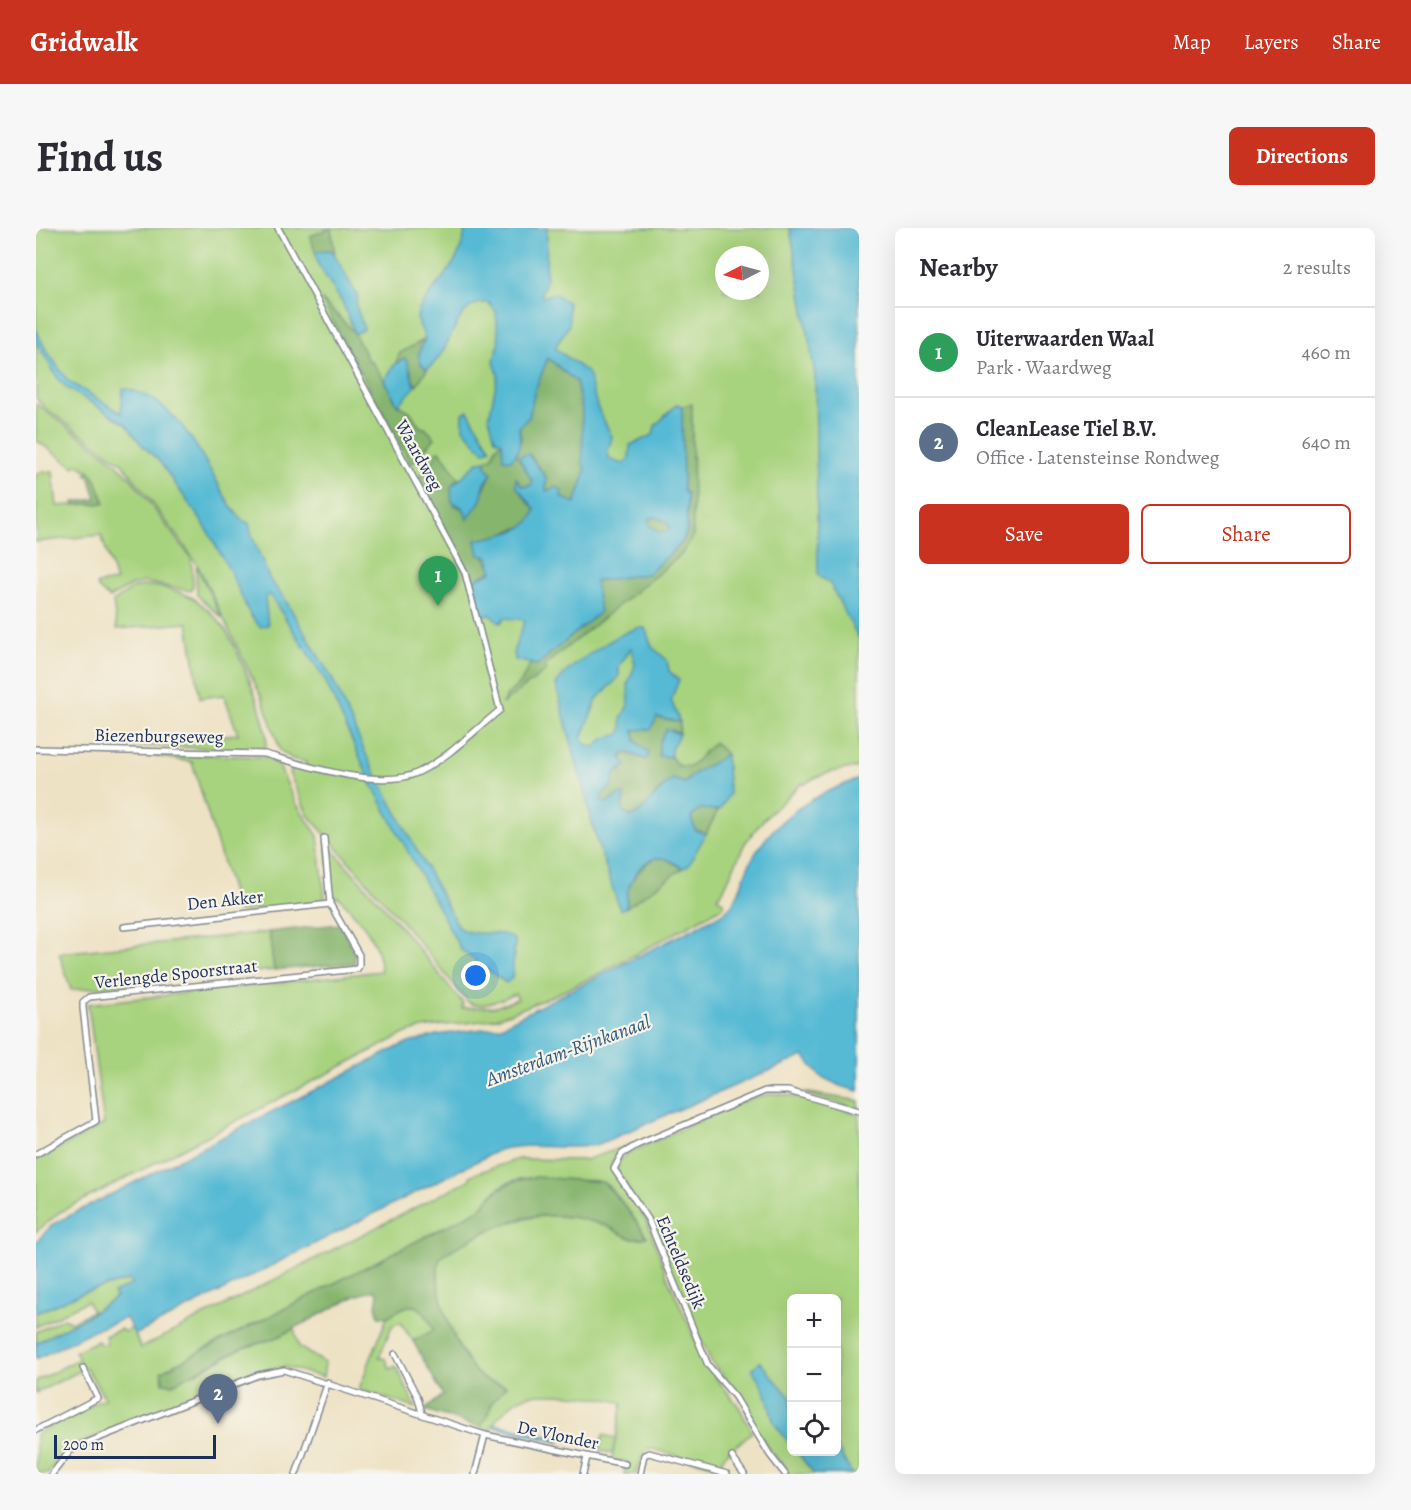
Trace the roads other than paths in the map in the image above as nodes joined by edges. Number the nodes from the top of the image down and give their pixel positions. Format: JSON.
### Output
{"nodes":[{"id":1,"x":278,"y":228,"type":"edge"},
{"id":2,"x":500,"y":710,"type":"joint"},
{"id":3,"x":36,"y":749,"type":"edge"},
{"id":4,"x":324,"y":838,"type":"dead end"},
{"id":5,"x":330,"y":904,"type":"junction"},
{"id":6,"x":124,"y":927,"type":"dead end"},
{"id":7,"x":859,"y":1111,"type":"edge"},
{"id":8,"x":36,"y":1154,"type":"edge"},
{"id":9,"x":394,"y":1354,"type":"dead end"},
{"id":10,"x":83,"y":1368,"type":"dead end"},
{"id":11,"x":327,"y":1382,"type":"junction"},
{"id":12,"x":422,"y":1413,"type":"junction"},
{"id":13,"x":36,"y":1430,"type":"edge"},
{"id":14,"x":485,"y":1435,"type":"junction"},
{"id":15,"x":587,"y":1457,"type":"junction"},
{"id":16,"x":732,"y":1457,"type":"dead end"},
{"id":17,"x":624,"y":1464,"type":"dead end"},
{"id":18,"x":52,"y":1474,"type":"edge"},
{"id":19,"x":296,"y":1474,"type":"edge"},
{"id":20,"x":475,"y":1474,"type":"edge"},
{"id":21,"x":582,"y":1474,"type":"edge"},
{"id":22,"x":640,"y":1474,"type":"edge"},
{"id":23,"x":727,"y":1474,"type":"edge"},
{"id":24,"x":744,"y":1474,"type":"edge"},
{"id":25,"x":785,"y":1474,"type":"edge"}],
"edges":[{"from":1,"to":2,"type":"street","name":"Waardweg"},
{"from":2,"to":3,"type":"street","name":"Biezenburgseweg"},
{"from":4,"to":5,"type":"street"},
{"from":5,"to":6,"type":"street","name":"Den Akker"},
{"from":5,"to":8,"type":"street","name":"Verlengde Spoorstraat"},
{"from":7,"to":25,"type":"street","name":"Echteldsedijk"},
{"from":9,"to":12,"type":"street"},
{"from":10,"to":13,"type":"street"},
{"from":11,"to":12,"type":"street","name":"De Vlonder"},
{"from":11,"to":18,"type":"street","name":"De Vlonder"},
{"from":11,"to":19,"type":"street"},
{"from":12,"to":14,"type":"street","name":"De Vlonder"},
{"from":14,"to":15,"type":"street","name":"De Vlonder"},
{"from":14,"to":20,"type":"street"},
{"from":15,"to":17,"type":"street","name":"De Vlonder"},
{"from":15,"to":21,"type":"street"},
{"from":16,"to":24,"type":"street"},
{"from":22,"to":23,"type":"street"}]}
